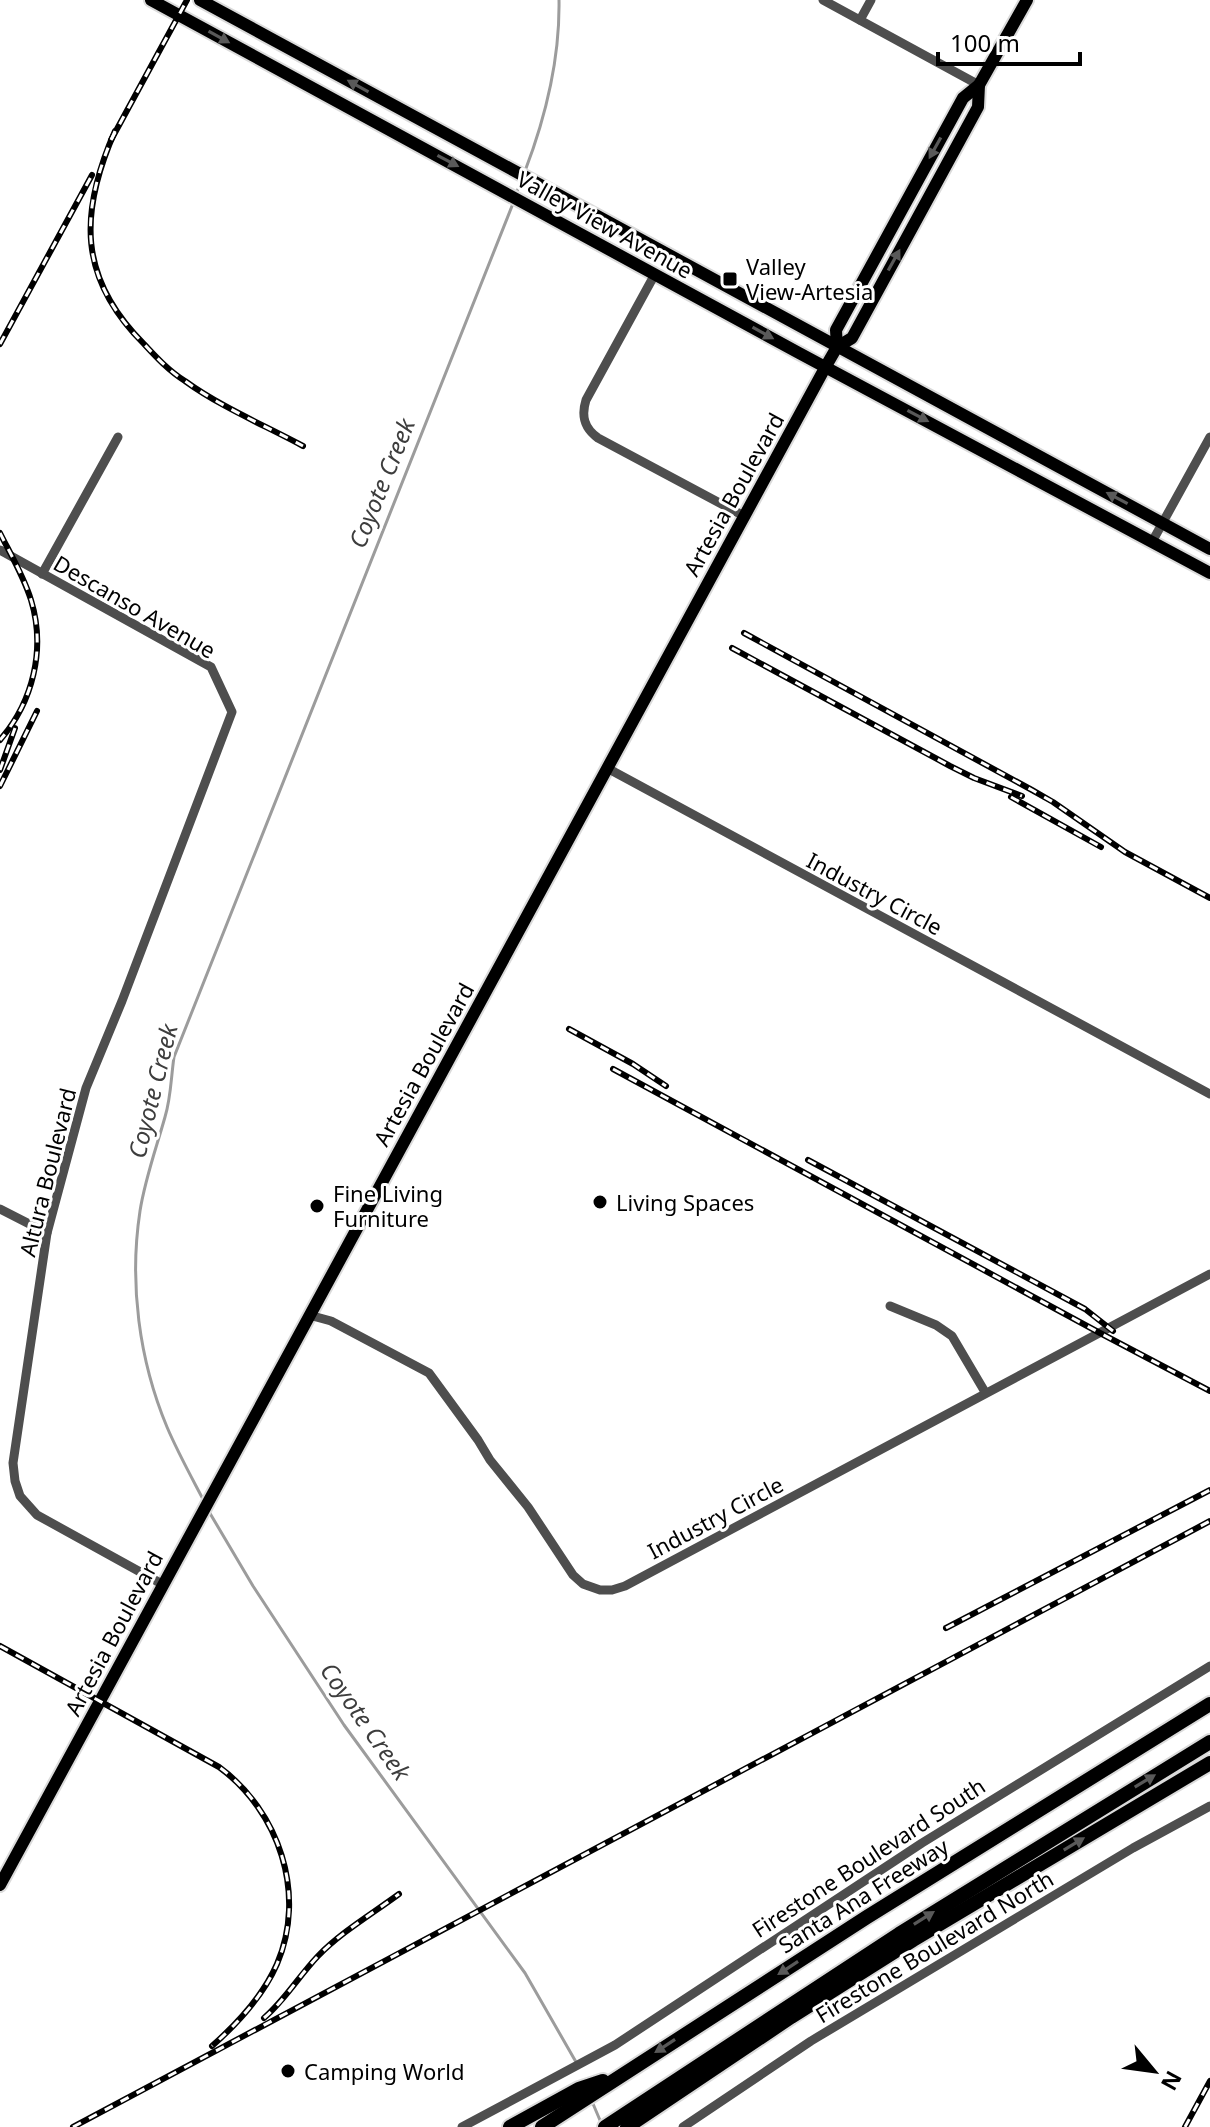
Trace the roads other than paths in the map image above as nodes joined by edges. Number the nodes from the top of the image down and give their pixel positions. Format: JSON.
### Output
{"nodes":[{"id":1,"x":151,"y":0,"type":"edge"},
{"id":2,"x":200,"y":0,"type":"edge"},
{"id":3,"x":823,"y":0,"type":"edge"},
{"id":4,"x":871,"y":0,"type":"edge"},
{"id":5,"x":1027,"y":0,"type":"edge"},
{"id":6,"x":860,"y":20,"type":"junction"},
{"id":7,"x":979,"y":85,"type":"junction"},
{"id":8,"x":655,"y":274,"type":"junction"},
{"id":9,"x":837,"y":347,"type":"junction"},
{"id":10,"x":826,"y":366,"type":"junction"},
{"id":11,"x":118,"y":437,"type":"dead end"},
{"id":12,"x":1210,"y":437,"type":"edge"},
{"id":13,"x":1008,"y":439,"type":"junction"},
{"id":14,"x":998,"y":459,"type":"junction"},
{"id":15,"x":744,"y":516,"type":"junction"},
{"id":16,"x":1163,"y":523,"type":"junction"},
{"id":17,"x":1152,"y":542,"type":"junction"},
{"id":18,"x":1210,"y":549,"type":"edge"},
{"id":19,"x":0,"y":550,"type":"edge"},
{"id":20,"x":1210,"y":573,"type":"edge"},
{"id":21,"x":42,"y":574,"type":"junction"},
{"id":22,"x":232,"y":712,"type":"joint"},
{"id":23,"x":607,"y":768,"type":"junction"},
{"id":24,"x":1210,"y":1094,"type":"edge"},
{"id":25,"x":0,"y":1209,"type":"edge"},
{"id":26,"x":47,"y":1233,"type":"junction"},
{"id":27,"x":1210,"y":1274,"type":"edge"},
{"id":28,"x":890,"y":1306,"type":"dead end"},
{"id":29,"x":309,"y":1315,"type":"junction"},
{"id":30,"x":985,"y":1392,"type":"junction"},
{"id":31,"x":162,"y":1584,"type":"junction"},
{"id":32,"x":1210,"y":1666,"type":"edge"},
{"id":33,"x":1210,"y":1704,"type":"edge"},
{"id":34,"x":1210,"y":1742,"type":"edge"},
{"id":35,"x":1210,"y":1763,"type":"edge"},
{"id":36,"x":1210,"y":1806,"type":"edge"},
{"id":37,"x":0,"y":1885,"type":"edge"},
{"id":38,"x":650,"y":2104,"type":"junction"},
{"id":39,"x":558,"y":2109,"type":"junction"},
{"id":40,"x":462,"y":2127,"type":"edge"},
{"id":41,"x":510,"y":2127,"type":"edge"},
{"id":42,"x":542,"y":2127,"type":"edge"},
{"id":43,"x":605,"y":2127,"type":"edge"},
{"id":44,"x":627,"y":2127,"type":"edge"},
{"id":45,"x":683,"y":2127,"type":"edge"}],
"edges":[{"from":1,"to":8,"type":"main road","name":"Valley View Avenue","one_way":true},
{"from":9,"to":2,"type":"main road","name":"Valley View Avenue","one_way":true},
{"from":3,"to":6,"type":"street"},
{"from":4,"to":6,"type":"street"},
{"from":5,"to":7,"type":"main road","name":"Artesia Boulevard"},
{"from":6,"to":7,"type":"street"},
{"from":7,"to":9,"type":"main road","name":"Artesia Boulevard"},
{"from":8,"to":10,"type":"main road","name":"Valley View Avenue","one_way":true},
{"from":8,"to":15,"type":"street"},
{"from":9,"to":10,"type":"main road","name":"Artesia Boulevard"},
{"from":9,"to":13,"type":"main road","name":"Valley View Avenue"},
{"from":10,"to":14,"type":"main road","name":"Valley View Avenue","one_way":true},
{"from":10,"to":15,"type":"main road","name":"Artesia Boulevard"},
{"from":11,"to":21,"type":"street"},
{"from":12,"to":16,"type":"street"},
{"from":13,"to":14,"type":"main road"},
{"from":16,"to":13,"type":"main road","name":"Valley View Avenue","one_way":true},
{"from":14,"to":17,"type":"main road","name":"Valley View Avenue"},
{"from":15,"to":23,"type":"main road","name":"Artesia Boulevard"},
{"from":16,"to":17,"type":"street"},
{"from":16,"to":18,"type":"main road","name":"Valley View Avenue"},
{"from":17,"to":20,"type":"main road","name":"Valley View Avenue"},
{"from":19,"to":21,"type":"street","name":"Descanso Avenue"},
{"from":21,"to":22,"type":"street","name":"Descanso Avenue"},
{"from":22,"to":26,"type":"street","name":"Altura Boulevard"},
{"from":23,"to":24,"type":"street","name":"Industry Circle"},
{"from":23,"to":29,"type":"main road","name":"Artesia Boulevard"},
{"from":25,"to":26,"type":"street"},
{"from":26,"to":31,"type":"street","name":"Altura Boulevard"},
{"from":27,"to":30,"type":"street","name":"Industry Circle"},
{"from":28,"to":30,"type":"street"},
{"from":29,"to":30,"type":"street","name":"Industry Circle"},
{"from":29,"to":31,"type":"main road","name":"Artesia Boulevard"},
{"from":31,"to":37,"type":"main road","name":"Artesia Boulevard"},
{"from":32,"to":40,"type":"street","name":"Firestone Boulevard South"},
{"from":33,"to":39,"type":"highway","name":"Santa Ana Freeway","one_way":true},
{"from":38,"to":34,"type":"highway","one_way":true},
{"from":38,"to":35,"type":"highway","one_way":true},
{"from":36,"to":45,"type":"street","name":"Firestone Boulevard North"},
{"from":38,"to":43,"type":"highway"},
{"from":38,"to":44,"type":"highway"},
{"from":39,"to":41,"type":"highway"},
{"from":39,"to":42,"type":"highway"}]}
